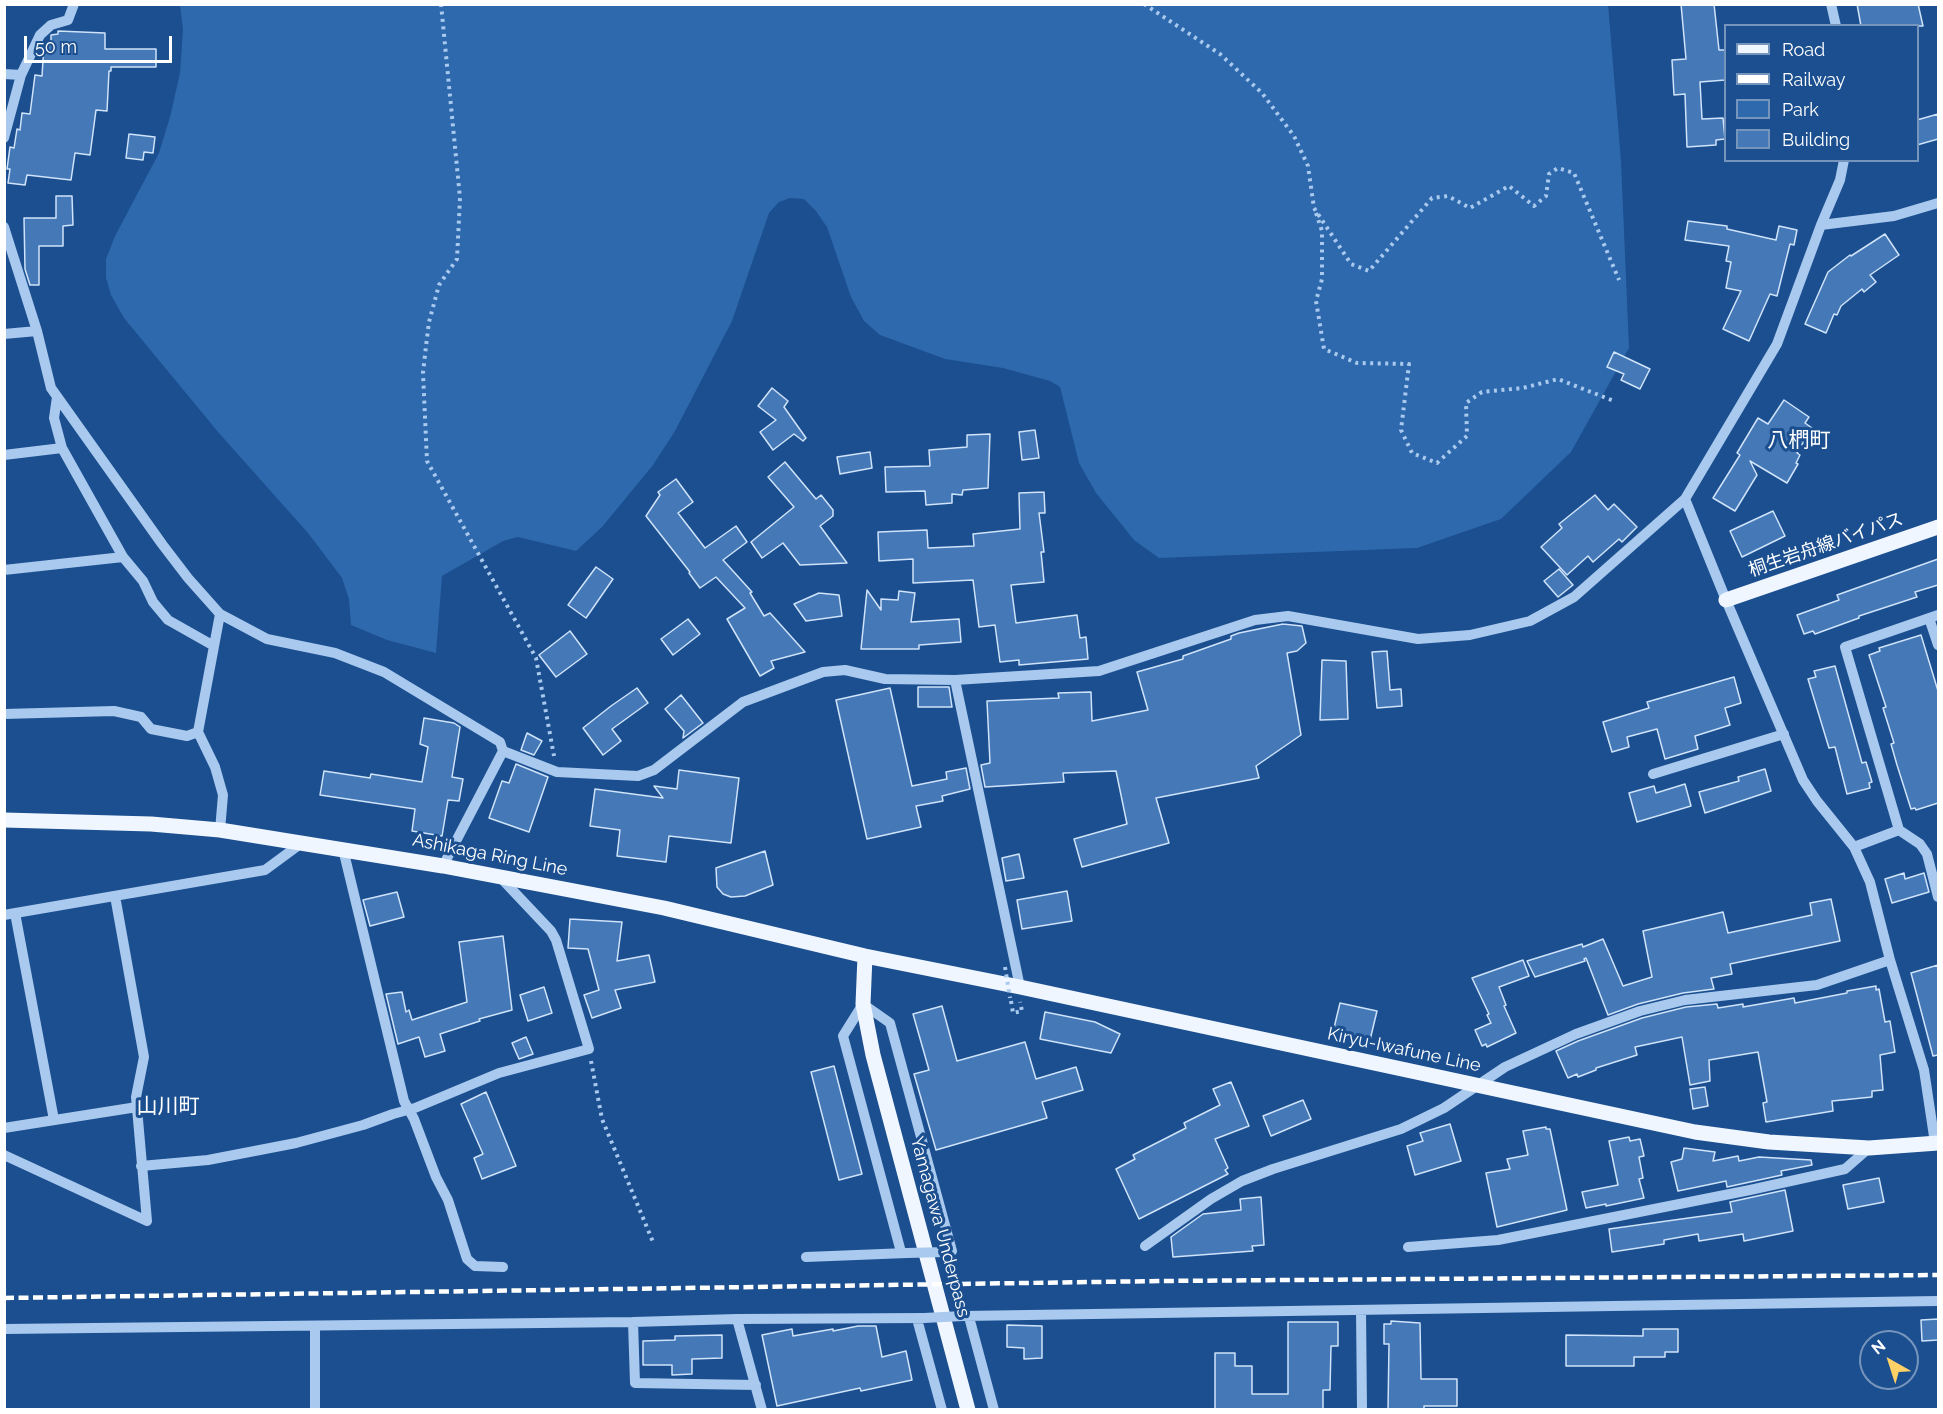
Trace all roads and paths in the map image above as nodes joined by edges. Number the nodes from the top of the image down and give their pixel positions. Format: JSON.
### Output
{"nodes":[{"id":1,"x":74,"y":4,"type":"edge"},
{"id":2,"x":441,"y":4,"type":"edge"},
{"id":3,"x":1144,"y":4,"type":"edge"},
{"id":4,"x":1831,"y":4,"type":"edge"},
{"id":5,"x":1836,"y":24,"type":"edge"},
{"id":6,"x":4,"y":74,"type":"edge"},
{"id":7,"x":21,"y":75,"type":"junction"},
{"id":8,"x":4,"y":138,"type":"edge"},
{"id":9,"x":1844,"y":162,"type":"edge"},
{"id":10,"x":1938,"y":203,"type":"edge"},
{"id":11,"x":1314,"y":208,"type":"junction"},
{"id":12,"x":1821,"y":225,"type":"junction"},
{"id":13,"x":4,"y":227,"type":"edge"},
{"id":14,"x":1618,"y":280,"type":"dead end"},
{"id":15,"x":37,"y":331,"type":"junction"},
{"id":16,"x":4,"y":334,"type":"edge"},
{"id":17,"x":57,"y":397,"type":"junction"},
{"id":18,"x":1614,"y":401,"type":"dead end"},
{"id":19,"x":62,"y":448,"type":"junction"},
{"id":20,"x":4,"y":455,"type":"edge"},
{"id":21,"x":1685,"y":499,"type":"junction"},
{"id":22,"x":1938,"y":527,"type":"edge"},
{"id":23,"x":123,"y":557,"type":"junction"},
{"id":24,"x":4,"y":570,"type":"edge"},
{"id":25,"x":1726,"y":600,"type":"junction"},
{"id":26,"x":220,"y":614,"type":"junction"},
{"id":27,"x":1934,"y":617,"type":"edge"},
{"id":28,"x":1938,"y":645,"type":"edge"},
{"id":29,"x":214,"y":646,"type":"junction"},
{"id":30,"x":955,"y":680,"type":"junction"},
{"id":31,"x":4,"y":714,"type":"edge"},
{"id":32,"x":198,"y":732,"type":"junction"},
{"id":33,"x":1784,"y":734,"type":"junction"},
{"id":34,"x":503,"y":751,"type":"junction"},
{"id":35,"x":557,"y":772,"type":"junction"},
{"id":36,"x":1653,"y":774,"type":"dead end"},
{"id":37,"x":4,"y":820,"type":"edge"},
{"id":38,"x":220,"y":830,"type":"junction"},
{"id":39,"x":1899,"y":830,"type":"junction"},
{"id":40,"x":303,"y":842,"type":"junction"},
{"id":41,"x":1854,"y":847,"type":"junction"},
{"id":42,"x":343,"y":849,"type":"junction"},
{"id":43,"x":443,"y":866,"type":"junction"},
{"id":44,"x":500,"y":877,"type":"junction"},
{"id":45,"x":115,"y":896,"type":"junction"},
{"id":46,"x":1938,"y":897,"type":"edge"},
{"id":47,"x":10,"y":914,"type":"edge"},
{"id":48,"x":865,"y":956,"type":"junction"},
{"id":49,"x":1890,"y":960,"type":"junction"},
{"id":50,"x":1005,"y":967,"type":"dead end"},
{"id":51,"x":1016,"y":995,"type":"junction"},
{"id":52,"x":863,"y":1004,"type":"junction"},
{"id":53,"x":589,"y":1049,"type":"junction"},
{"id":54,"x":1477,"y":1086,"type":"junction"},
{"id":55,"x":137,"y":1107,"type":"junction"},
{"id":56,"x":409,"y":1110,"type":"junction"},
{"id":57,"x":54,"y":1120,"type":"junction"},
{"id":58,"x":4,"y":1128,"type":"edge"},
{"id":59,"x":1937,"y":1143,"type":"edge"},
{"id":60,"x":1869,"y":1148,"type":"junction"},
{"id":61,"x":4,"y":1155,"type":"edge"},
{"id":62,"x":141,"y":1166,"type":"junction"},
{"id":63,"x":653,"y":1242,"type":"dead end"},
{"id":64,"x":1145,"y":1246,"type":"dead end"},
{"id":65,"x":1408,"y":1247,"type":"dead end"},
{"id":66,"x":904,"y":1253,"type":"junction"},
{"id":67,"x":806,"y":1257,"type":"dead end"},
{"id":68,"x":503,"y":1267,"type":"dead end"},
{"id":69,"x":1938,"y":1301,"type":"edge"},
{"id":70,"x":1361,"y":1310,"type":"junction"},
{"id":71,"x":966,"y":1317,"type":"junction"},
{"id":72,"x":920,"y":1318,"type":"junction"},
{"id":73,"x":737,"y":1319,"type":"junction"},
{"id":74,"x":633,"y":1322,"type":"junction"},
{"id":75,"x":315,"y":1326,"type":"junction"},
{"id":76,"x":4,"y":1329,"type":"edge"},
{"id":77,"x":756,"y":1385,"type":"junction"},
{"id":78,"x":315,"y":1410,"type":"edge"},
{"id":79,"x":762,"y":1410,"type":"edge"},
{"id":80,"x":942,"y":1410,"type":"edge"},
{"id":81,"x":968,"y":1410,"type":"edge"},
{"id":82,"x":994,"y":1410,"type":"edge"},
{"id":83,"x":1362,"y":1410,"type":"edge"}],
"edges":[{"from":1,"to":7,"type":"street"},
{"from":2,"to":35,"type":"path"},
{"from":3,"to":11,"type":"path"},
{"from":4,"to":5,"type":"street"},
{"from":6,"to":7,"type":"street"},
{"from":7,"to":8,"type":"street"},
{"from":9,"to":12,"type":"street"},
{"from":10,"to":12,"type":"street"},
{"from":11,"to":14,"type":"path"},
{"from":11,"to":18,"type":"path"},
{"from":12,"to":21,"type":"street"},
{"from":13,"to":15,"type":"street"},
{"from":15,"to":16,"type":"street"},
{"from":15,"to":17,"type":"street"},
{"from":17,"to":19,"type":"street"},
{"from":17,"to":26,"type":"street"},
{"from":19,"to":20,"type":"street"},
{"from":19,"to":23,"type":"street"},
{"from":21,"to":25,"type":"street"},
{"from":21,"to":30,"type":"street"},
{"from":22,"to":25,"type":"main road","name":"桐生岩舟線バイパス"},
{"from":23,"to":24,"type":"street"},
{"from":23,"to":29,"type":"street"},
{"from":25,"to":33,"type":"street"},
{"from":26,"to":29,"type":"street"},
{"from":26,"to":34,"type":"street"},
{"from":27,"to":28,"type":"street"},
{"from":27,"to":39,"type":"street"},
{"from":29,"to":32,"type":"street"},
{"from":30,"to":35,"type":"street"},
{"from":30,"to":51,"type":"street"},
{"from":31,"to":32,"type":"street"},
{"from":32,"to":38,"type":"street"},
{"from":33,"to":36,"type":"street"},
{"from":33,"to":41,"type":"street"},
{"from":34,"to":35,"type":"street"},
{"from":34,"to":43,"type":"street"},
{"from":37,"to":38,"type":"main road","name":"Ashikaga Ring Line"},
{"from":38,"to":40,"type":"main road","name":"Ashikaga Ring Line"},
{"from":39,"to":41,"type":"street"},
{"from":39,"to":46,"type":"street"},
{"from":40,"to":42,"type":"main road","name":"Ashikaga Ring Line"},
{"from":40,"to":45,"type":"street"},
{"from":41,"to":49,"type":"street"},
{"from":42,"to":43,"type":"main road","name":"Ashikaga Ring Line"},
{"from":42,"to":56,"type":"street"},
{"from":43,"to":44,"type":"main road","name":"Ashikaga Ring Line"},
{"from":44,"to":48,"type":"main road","name":"Ashikaga Ring Line"},
{"from":44,"to":53,"type":"street"},
{"from":45,"to":47,"type":"street"},
{"from":45,"to":55,"type":"street"},
{"from":47,"to":57,"type":"street"},
{"from":48,"to":51,"type":"main road","name":"Kiryu-Iwafune Line"},
{"from":48,"to":52,"type":"main road"},
{"from":49,"to":54,"type":"street"},
{"from":49,"to":59,"type":"street"},
{"from":50,"to":51,"type":"path","bridge":true},
{"from":51,"to":54,"type":"main road","name":"Kiryu-Iwafune Line"},
{"from":52,"to":66,"type":"street"},
{"from":52,"to":66,"type":"street","bridge":true},
{"from":52,"to":81,"type":"main road","name":"Yamagawa Underpass"},
{"from":53,"to":56,"type":"street"},
{"from":53,"to":63,"type":"path"},
{"from":54,"to":60,"type":"main road","name":"Kiryu-Iwafune Line"},
{"from":54,"to":64,"type":"street"},
{"from":55,"to":57,"type":"street"},
{"from":55,"to":62,"type":"street"},
{"from":56,"to":62,"type":"street"},
{"from":56,"to":68,"type":"street"},
{"from":57,"to":58,"type":"street"},
{"from":59,"to":60,"type":"main road","name":"Kiryu-Iwafune Line"},
{"from":60,"to":65,"type":"street"},
{"from":61,"to":62,"type":"street"},
{"from":66,"to":67,"type":"street"},
{"from":69,"to":70,"type":"street"},
{"from":70,"to":71,"type":"street"},
{"from":70,"to":83,"type":"street"},
{"from":71,"to":72,"type":"street","bridge":true},
{"from":71,"to":82,"type":"street"},
{"from":72,"to":73,"type":"street"},
{"from":72,"to":80,"type":"street"},
{"from":73,"to":74,"type":"street"},
{"from":73,"to":77,"type":"street"},
{"from":74,"to":75,"type":"street"},
{"from":74,"to":77,"type":"street"},
{"from":75,"to":76,"type":"street"},
{"from":75,"to":78,"type":"street"},
{"from":77,"to":79,"type":"street"}]}
